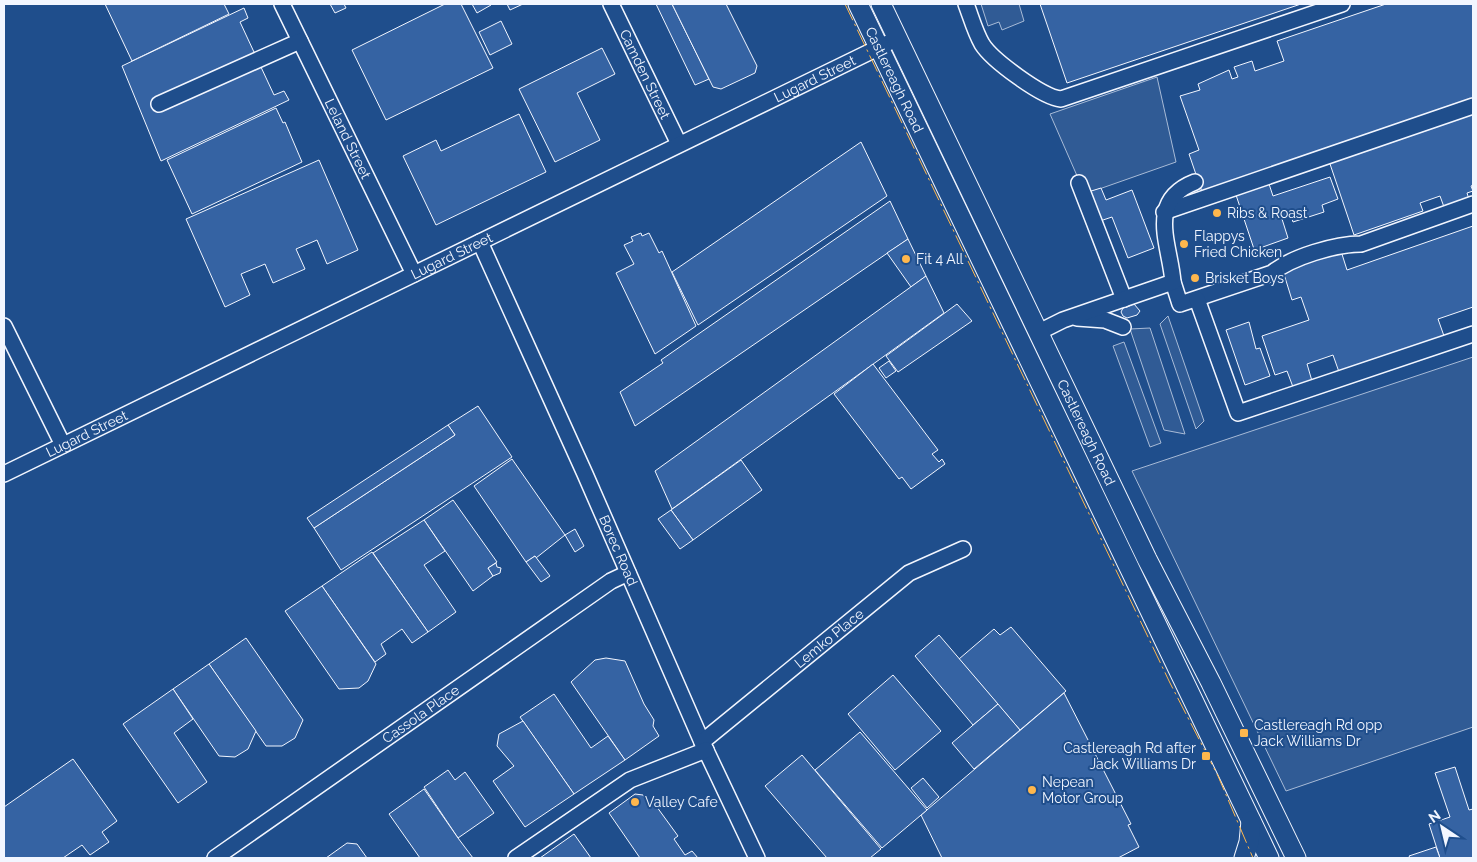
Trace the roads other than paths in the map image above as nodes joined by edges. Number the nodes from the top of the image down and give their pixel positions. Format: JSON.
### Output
{"nodes":[{"id":1,"x":282,"y":4,"type":"edge"},
{"id":2,"x":611,"y":4,"type":"edge"},
{"id":3,"x":858,"y":4,"type":"edge"},
{"id":4,"x":881,"y":4,"type":"edge"},
{"id":5,"x":966,"y":4,"type":"edge"},
{"id":6,"x":1342,"y":4,"type":"edge"},
{"id":7,"x":898,"y":38,"type":"junction"},
{"id":8,"x":300,"y":41,"type":"junction"},
{"id":9,"x":878,"y":47,"type":"junction"},
{"id":10,"x":159,"y":104,"type":"dead end"},
{"id":11,"x":1473,"y":106,"type":"edge"},
{"id":12,"x":679,"y":144,"type":"junction"},
{"id":13,"x":1195,"y":182,"type":"dead end"},
{"id":14,"x":1079,"y":183,"type":"dead end"},
{"id":15,"x":1473,"y":204,"type":"edge"},
{"id":16,"x":1164,"y":212,"type":"junction"},
{"id":17,"x":480,"y":242,"type":"junction"},
{"id":18,"x":414,"y":274,"type":"junction"},
{"id":19,"x":1173,"y":282,"type":"junction"},
{"id":20,"x":1198,"y":298,"type":"junction"},
{"id":21,"x":1124,"y":299,"type":"junction"},
{"id":22,"x":1070,"y":318,"type":"junction"},
{"id":23,"x":4,"y":326,"type":"edge"},
{"id":24,"x":1123,"y":327,"type":"dead end"},
{"id":25,"x":1039,"y":332,"type":"junction"},
{"id":26,"x":1473,"y":334,"type":"edge"},
{"id":27,"x":63,"y":445,"type":"junction"},
{"id":28,"x":4,"y":474,"type":"edge"},
{"id":29,"x":963,"y":550,"type":"dead end"},
{"id":30,"x":628,"y":572,"type":"junction"},
{"id":31,"x":704,"y":746,"type":"junction"},
{"id":32,"x":1250,"y":820,"type":"junction"},
{"id":33,"x":215,"y":858,"type":"edge"},
{"id":34,"x":516,"y":858,"type":"edge"},
{"id":35,"x":757,"y":858,"type":"edge"},
{"id":36,"x":1244,"y":858,"type":"edge"},
{"id":37,"x":1269,"y":858,"type":"edge"},
{"id":38,"x":1296,"y":858,"type":"edge"}],
"edges":[{"from":1,"to":8,"type":"street","name":"Leland Street"},
{"from":2,"to":12,"type":"street","name":"Camden Street"},
{"from":3,"to":9,"type":"main road","name":"Castlereagh Road"},
{"from":4,"to":7,"type":"main road","name":"Castlereagh Road"},
{"from":5,"to":6,"type":"street"},
{"from":7,"to":9,"type":"street","name":"Lugard Street"},
{"from":7,"to":25,"type":"main road","name":"Castlereagh Road"},
{"from":8,"to":10,"type":"street"},
{"from":8,"to":18,"type":"street","name":"Leland Street"},
{"from":9,"to":12,"type":"street","name":"Lugard Street"},
{"from":9,"to":32,"type":"main road","name":"Castlereagh Road"},
{"from":11,"to":16,"type":"street"},
{"from":12,"to":17,"type":"street","name":"Lugard Street"},
{"from":13,"to":16,"type":"street"},
{"from":14,"to":21,"type":"street"},
{"from":15,"to":20,"type":"street"},
{"from":16,"to":19,"type":"street"},
{"from":17,"to":18,"type":"street","name":"Lugard Street"},
{"from":17,"to":30,"type":"street","name":"Borec Road"},
{"from":18,"to":27,"type":"street","name":"Lugard Street"},
{"from":19,"to":20,"type":"street"},
{"from":19,"to":21,"type":"street"},
{"from":20,"to":26,"type":"street"},
{"from":21,"to":22,"type":"street"},
{"from":22,"to":24,"type":"street"},
{"from":22,"to":25,"type":"street"},
{"from":23,"to":27,"type":"street"},
{"from":25,"to":38,"type":"main road","name":"Castlereagh Road"},
{"from":27,"to":28,"type":"street","name":"Lugard Street"},
{"from":29,"to":31,"type":"street","name":"Lemko Place"},
{"from":30,"to":31,"type":"street","name":"Borec Road"},
{"from":30,"to":33,"type":"street","name":"Cassola Place"},
{"from":31,"to":34,"type":"street","name":"Lemko Place"},
{"from":31,"to":35,"type":"street","name":"Borec Road"},
{"from":32,"to":36,"type":"main road"},
{"from":32,"to":37,"type":"main road","name":"Castlereagh Road"}]}
